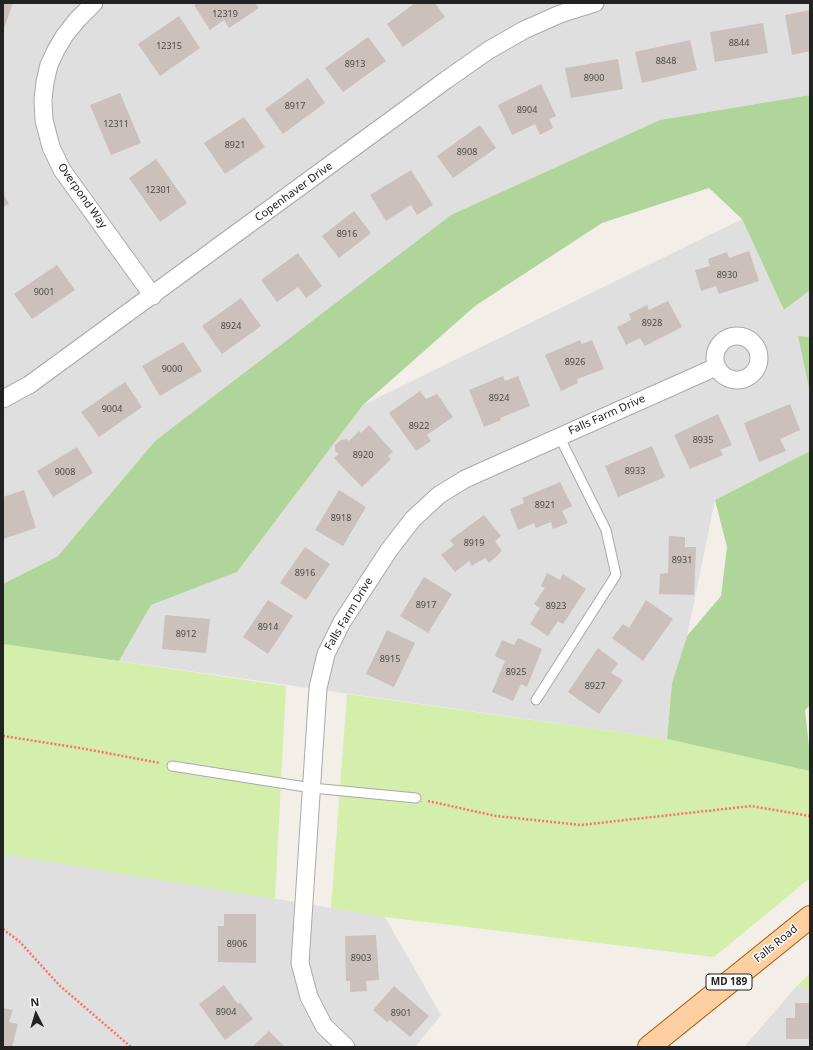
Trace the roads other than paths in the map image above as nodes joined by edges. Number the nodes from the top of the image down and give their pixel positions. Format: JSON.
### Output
{"nodes":[{"id":1,"x":92,"y":3,"type":"edge"},
{"id":2,"x":595,"y":3,"type":"edge"},
{"id":3,"x":153,"y":296,"type":"junction"},
{"id":4,"x":716,"y":367,"type":"dead end"},
{"id":5,"x":3,"y":399,"type":"edge"},
{"id":6,"x":559,"y":436,"type":"junction"},
{"id":7,"x":536,"y":700,"type":"dead end"},
{"id":8,"x":172,"y":766,"type":"road end"},
{"id":9,"x":312,"y":788,"type":"junction"},
{"id":10,"x":416,"y":798,"type":"road end"},
{"id":11,"x":810,"y":917,"type":"edge"},
{"id":12,"x":346,"y":1047,"type":"edge"},
{"id":13,"x":649,"y":1047,"type":"edge"}],
"edges":[{"from":1,"to":3,"type":"street","name":"Overpond Way"},
{"from":2,"to":3,"type":"street","name":"Copenhaver Drive"},
{"from":3,"to":5,"type":"street","name":"Copenhaver Drive"},
{"from":4,"to":6,"type":"street","name":"Falls Farm Drive"},
{"from":6,"to":7,"type":"lane"},
{"from":6,"to":9,"type":"street","name":"Falls Farm Drive"},
{"from":8,"to":9,"type":"lane"},
{"from":9,"to":10,"type":"lane"},
{"from":9,"to":12,"type":"street","name":"Falls Farm Drive"},
{"from":11,"to":13,"type":"main road","name":"Falls Road","number":"MD 189"}]}
